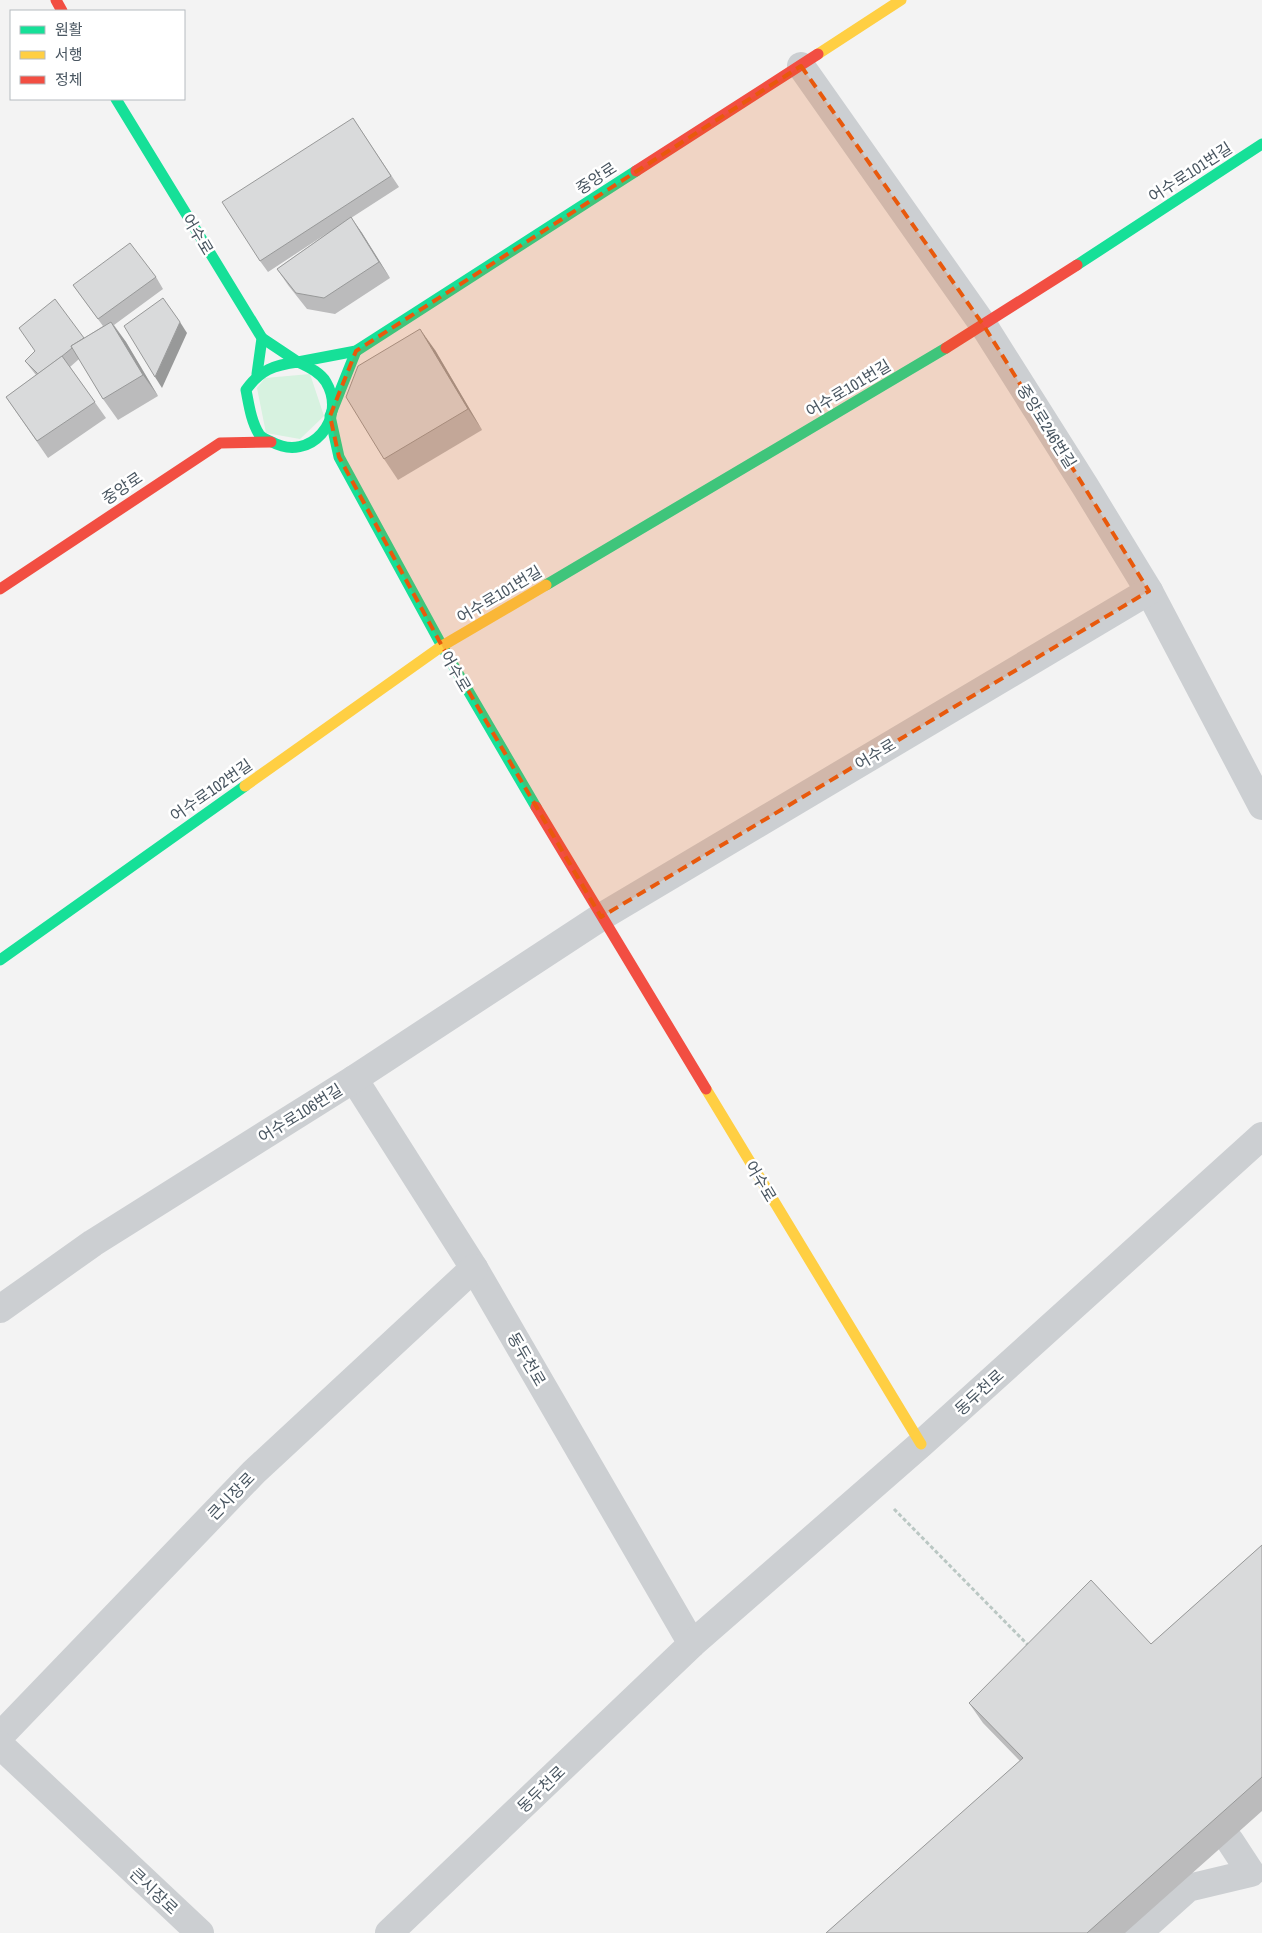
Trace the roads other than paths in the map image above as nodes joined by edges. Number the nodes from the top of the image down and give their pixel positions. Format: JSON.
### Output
{"nodes":[{"id":1,"x":901,"y":0,"type":"edge"},
{"id":2,"x":800,"y":66,"type":"junction"},
{"id":3,"x":117,"y":100,"type":"edge"},
{"id":4,"x":1262,"y":144,"type":"edge"},
{"id":5,"x":984,"y":326,"type":"junction"},
{"id":6,"x":262,"y":338,"type":"junction"},
{"id":7,"x":356,"y":351,"type":"junction"},
{"id":8,"x":298,"y":362,"type":"junction"},
{"id":9,"x":257,"y":374,"type":"junction"},
{"id":10,"x":248,"y":401,"type":"junction"},
{"id":11,"x":239,"y":415,"type":"dead end"},
{"id":12,"x":330,"y":416,"type":"junction"},
{"id":13,"x":229,"y":429,"type":"dead end"},
{"id":14,"x":271,"y":442,"type":"junction"},
{"id":15,"x":220,"y":443,"type":"junction"},
{"id":16,"x":303,"y":445,"type":"junction"},
{"id":17,"x":330,"y":454,"type":"junction"},
{"id":18,"x":0,"y":589,"type":"edge"},
{"id":19,"x":1149,"y":591,"type":"junction"},
{"id":20,"x":442,"y":646,"type":"junction"},
{"id":21,"x":1262,"y":806,"type":"edge"},
{"id":22,"x":601,"y":917,"type":"junction"},
{"id":23,"x":0,"y":960,"type":"edge"},
{"id":24,"x":354,"y":1079,"type":"junction"},
{"id":25,"x":1262,"y":1136,"type":"edge"},
{"id":26,"x":474,"y":1268,"type":"junction"},
{"id":27,"x":0,"y":1309,"type":"edge"},
{"id":28,"x":921,"y":1444,"type":"junction"},
{"id":29,"x":692,"y":1644,"type":"junction"},
{"id":30,"x":0,"y":1736,"type":"edge"},
{"id":31,"x":0,"y":1745,"type":"edge"},
{"id":32,"x":1230,"y":1841,"type":"dead end"},
{"id":33,"x":1258,"y":1874,"type":"edge"},
{"id":34,"x":200,"y":1933,"type":"edge"},
{"id":35,"x":389,"y":1933,"type":"edge"},
{"id":36,"x":1138,"y":1933,"type":"edge"}],
"edges":[{"from":1,"to":2,"type":"street","name":"중앙로"},
{"from":2,"to":5,"type":"street","name":"중앙로246번길"},
{"from":2,"to":7,"type":"street","name":"중앙로"},
{"from":3,"to":6,"type":"street","name":"어수로"},
{"from":4,"to":5,"type":"street","name":"어수로101번길"},
{"from":5,"to":19,"type":"street","name":"중앙로246번길"},
{"from":5,"to":20,"type":"street","name":"어수로101번길"},
{"from":6,"to":8,"type":"street","name":"어수로"},
{"from":6,"to":9,"type":"street"},
{"from":7,"to":8,"type":"street","name":"중앙로"},
{"from":7,"to":12,"type":"street"},
{"from":8,"to":9,"type":"street","name":"중앙로"},
{"from":8,"to":12,"type":"street","name":"어수로"},
{"from":9,"to":10,"type":"street"},
{"from":10,"to":11,"type":"street"},
{"from":10,"to":14,"type":"street"},
{"from":12,"to":16,"type":"street"},
{"from":12,"to":17,"type":"street","name":"어수로"},
{"from":13,"to":15,"type":"street"},
{"from":14,"to":15,"type":"street"},
{"from":14,"to":16,"type":"street"},
{"from":15,"to":18,"type":"street","name":"중앙로"},
{"from":16,"to":17,"type":"street"},
{"from":17,"to":20,"type":"street","name":"어수로"},
{"from":19,"to":21,"type":"street","name":"중앙로246번길"},
{"from":19,"to":22,"type":"street","name":"어수로"},
{"from":20,"to":22,"type":"street","name":"어수로"},
{"from":20,"to":23,"type":"street","name":"어수로102번길"},
{"from":22,"to":24,"type":"street","name":"어수로106번길"},
{"from":22,"to":28,"type":"street","name":"어수로"},
{"from":24,"to":26,"type":"street","name":"동두천로"},
{"from":24,"to":27,"type":"street","name":"어수로106번길"},
{"from":25,"to":28,"type":"street","name":"동두천로"},
{"from":26,"to":29,"type":"street","name":"동두천로"},
{"from":26,"to":30,"type":"street","name":"큰시장로"},
{"from":28,"to":29,"type":"street","name":"동두천로"},
{"from":29,"to":35,"type":"street","name":"동두천로"},
{"from":31,"to":34,"type":"street","name":"큰시장로"},
{"from":32,"to":33,"type":"street"},
{"from":33,"to":36,"type":"street"}]}
